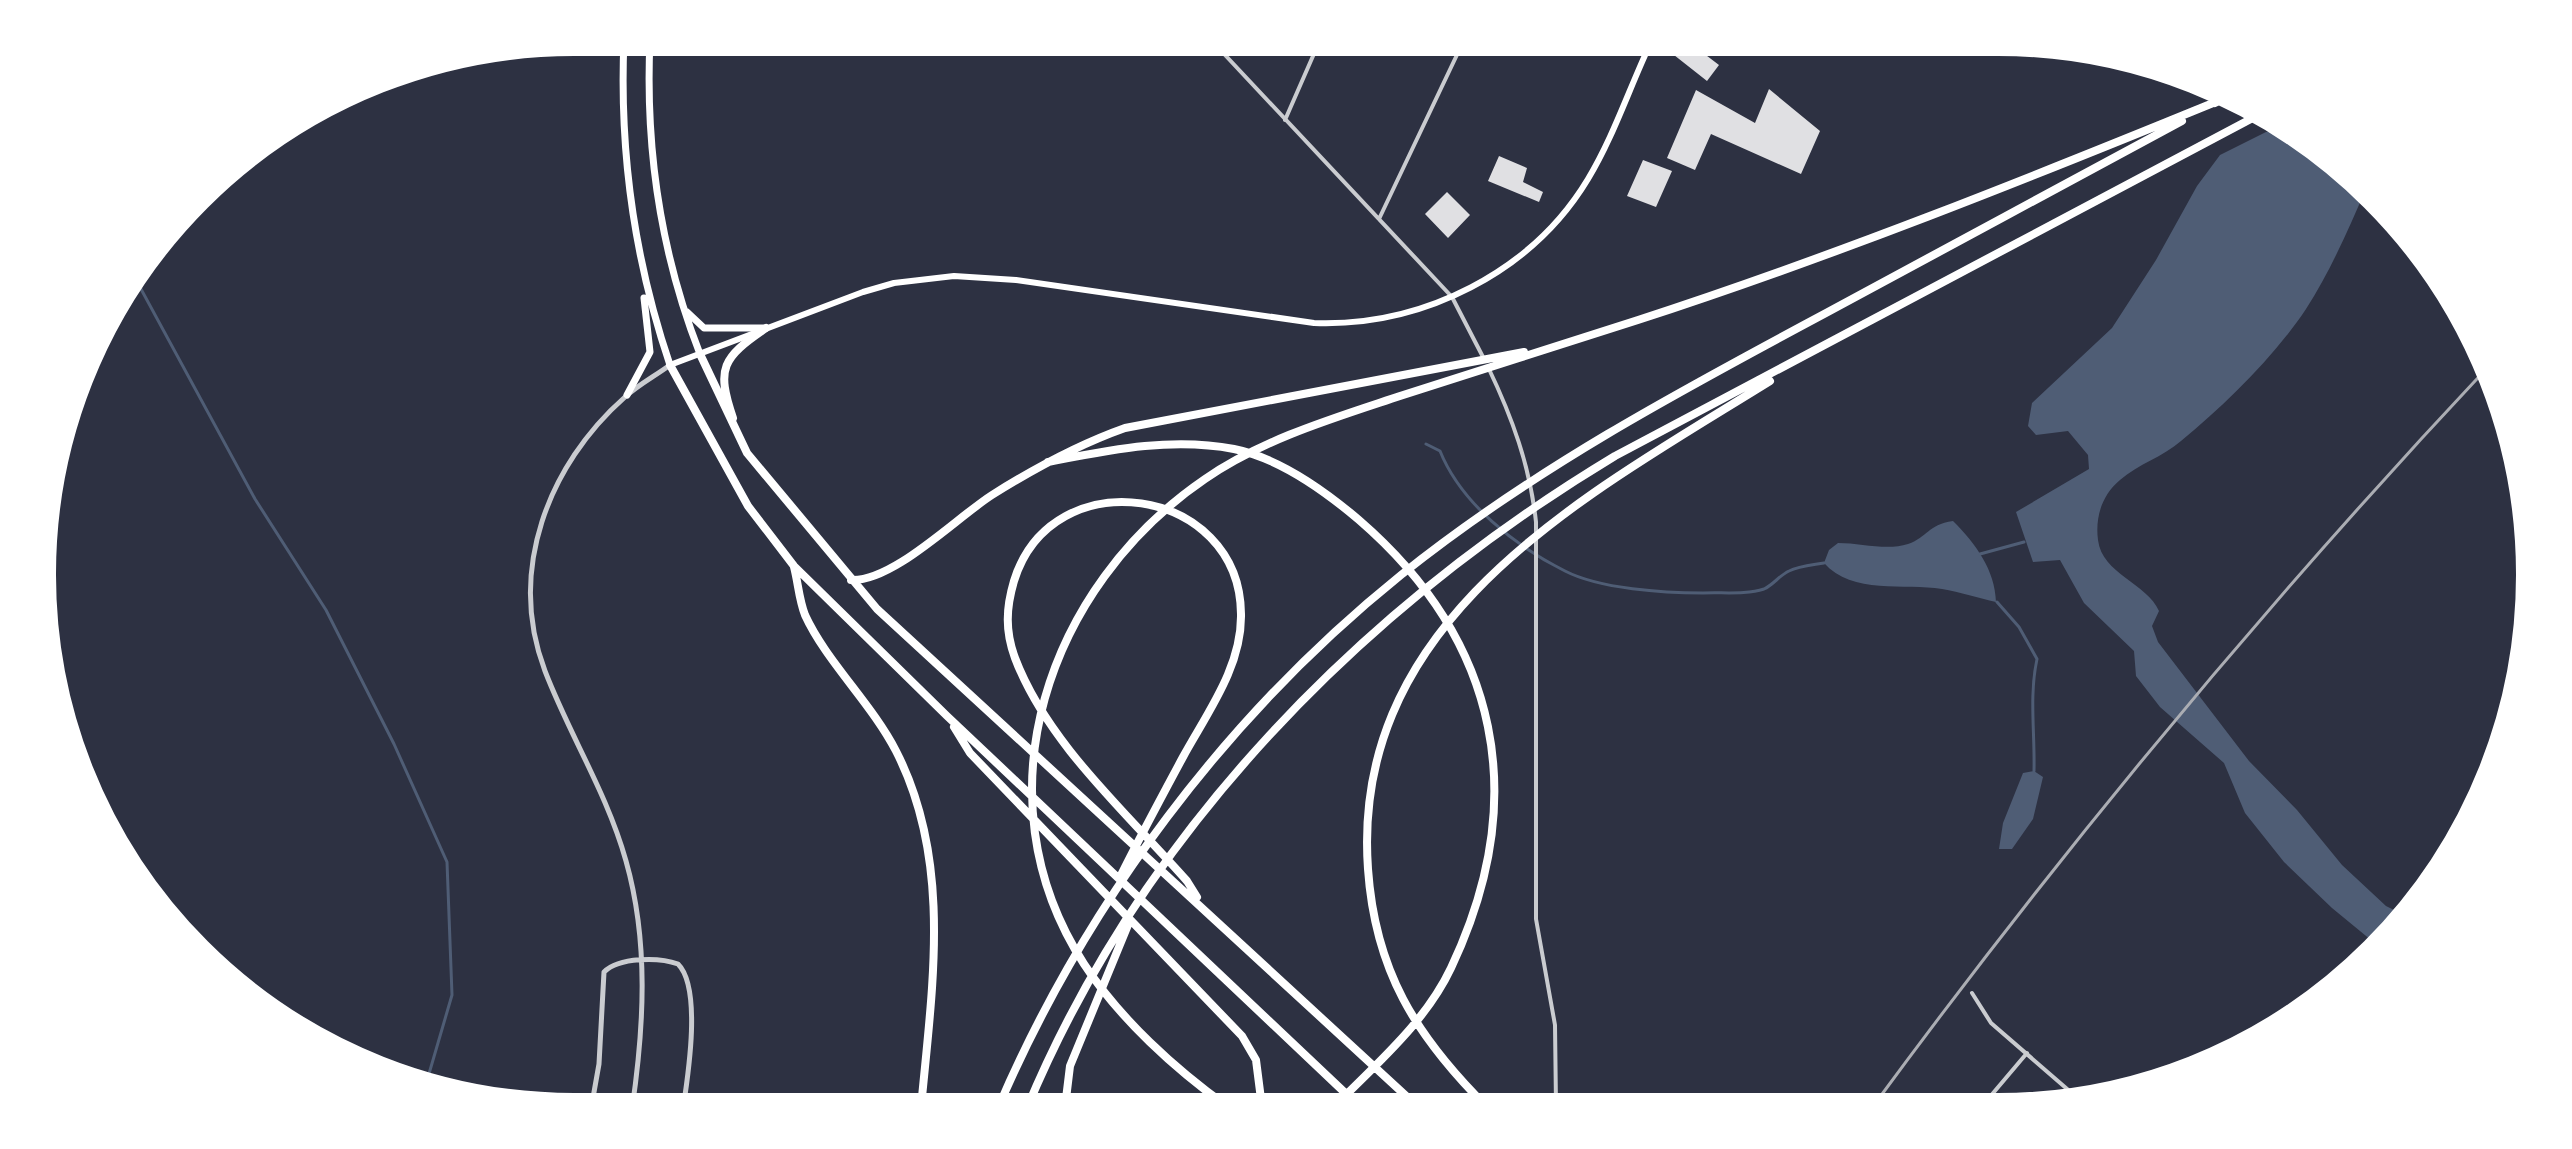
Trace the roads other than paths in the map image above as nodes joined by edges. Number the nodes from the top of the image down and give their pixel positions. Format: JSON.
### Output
{"nodes":[{"id":1,"x":624,"y":54,"type":"edge"},
{"id":2,"x":650,"y":54,"type":"edge"},
{"id":3,"x":1224,"y":54,"type":"edge"},
{"id":4,"x":1314,"y":54,"type":"edge"},
{"id":5,"x":1457,"y":54,"type":"edge"},
{"id":6,"x":1646,"y":54,"type":"edge"},
{"id":7,"x":2215,"y":102,"type":"edge"},
{"id":8,"x":2215,"y":102,"type":"edge"},
{"id":9,"x":1285,"y":120,"type":"junction"},
{"id":10,"x":2250,"y":120,"type":"edge"},
{"id":11,"x":1379,"y":219,"type":"junction"},
{"id":12,"x":632,"y":221,"type":"junction"},
{"id":13,"x":1452,"y":297,"type":"junction"},
{"id":14,"x":682,"y":304,"type":"junction"},
{"id":15,"x":766,"y":328,"type":"junction"},
{"id":16,"x":1561,"y":345,"type":"junction"},
{"id":17,"x":700,"y":354,"type":"junction"},
{"id":18,"x":1806,"y":357,"type":"junction"},
{"id":19,"x":670,"y":365,"type":"junction"},
{"id":20,"x":627,"y":395,"type":"junction"},
{"id":21,"x":747,"y":453,"type":"junction"},
{"id":22,"x":1048,"y":462,"type":"junction"},
{"id":23,"x":794,"y":566,"type":"junction"},
{"id":24,"x":851,"y":580,"type":"junction"},
{"id":25,"x":947,"y":716,"type":"junction"},
{"id":26,"x":1112,"y":894,"type":"junction"},
{"id":27,"x":1139,"y":899,"type":"junction"},
{"id":28,"x":1205,"y":908,"type":"junction"},
{"id":29,"x":641,"y":961,"type":"junction"},
{"id":30,"x":1972,"y":993,"type":"dead end"},
{"id":31,"x":2027,"y":1053,"type":"junction"},
{"id":32,"x":2069,"y":1090,"type":"edge"},
{"id":33,"x":593,"y":1095,"type":"edge"},
{"id":34,"x":634,"y":1095,"type":"edge"},
{"id":35,"x":685,"y":1095,"type":"edge"},
{"id":36,"x":922,"y":1095,"type":"edge"},
{"id":37,"x":1004,"y":1095,"type":"edge"},
{"id":38,"x":1033,"y":1095,"type":"edge"},
{"id":39,"x":1066,"y":1095,"type":"edge"},
{"id":40,"x":1213,"y":1095,"type":"edge"},
{"id":41,"x":1260,"y":1095,"type":"edge"},
{"id":42,"x":1346,"y":1095,"type":"edge"},
{"id":43,"x":1348,"y":1095,"type":"edge"},
{"id":44,"x":1405,"y":1095,"type":"edge"},
{"id":45,"x":1477,"y":1095,"type":"edge"},
{"id":46,"x":1556,"y":1095,"type":"edge"},
{"id":47,"x":1991,"y":1095,"type":"edge"}],
"edges":[{"from":1,"to":12,"type":"highway"},
{"from":2,"to":14,"type":"highway"},
{"from":3,"to":9,"type":"street"},
{"from":4,"to":9,"type":"street"},
{"from":5,"to":11,"type":"street"},
{"from":6,"to":13,"type":"main road"},
{"from":7,"to":16,"type":"highway"},
{"from":8,"to":26,"type":"highway"},
{"from":9,"to":11,"type":"street"},
{"from":10,"to":18,"type":"highway"},
{"from":11,"to":13,"type":"street"},
{"from":12,"to":19,"type":"highway"},
{"from":12,"to":20,"type":"highway"},
{"from":13,"to":15,"type":"main road"},
{"from":13,"to":46,"type":"street"},
{"from":14,"to":15,"type":"highway"},
{"from":14,"to":17,"type":"highway"},
{"from":15,"to":17,"type":"main road"},
{"from":15,"to":21,"type":"highway"},
{"from":16,"to":22,"type":"highway"},
{"from":16,"to":40,"type":"highway"},
{"from":17,"to":19,"type":"main road"},
{"from":17,"to":21,"type":"highway"},
{"from":18,"to":27,"type":"highway"},
{"from":18,"to":45,"type":"highway"},
{"from":19,"to":20,"type":"street"},
{"from":19,"to":23,"type":"highway"},
{"from":20,"to":29,"type":"street"},
{"from":21,"to":24,"type":"highway"},
{"from":22,"to":24,"type":"highway"},
{"from":22,"to":42,"type":"highway"},
{"from":23,"to":25,"type":"highway"},
{"from":23,"to":36,"type":"highway"},
{"from":24,"to":28,"type":"highway"},
{"from":25,"to":41,"type":"highway"},
{"from":25,"to":43,"type":"highway"},
{"from":26,"to":28,"type":"highway"},
{"from":26,"to":37,"type":"highway"},
{"from":27,"to":38,"type":"highway"},
{"from":27,"to":39,"type":"highway"},
{"from":28,"to":44,"type":"highway"},
{"from":29,"to":33,"type":"street"},
{"from":29,"to":34,"type":"street"},
{"from":29,"to":35,"type":"street"},
{"from":30,"to":31,"type":"street"},
{"from":31,"to":32,"type":"street"},
{"from":31,"to":47,"type":"street"}]}
